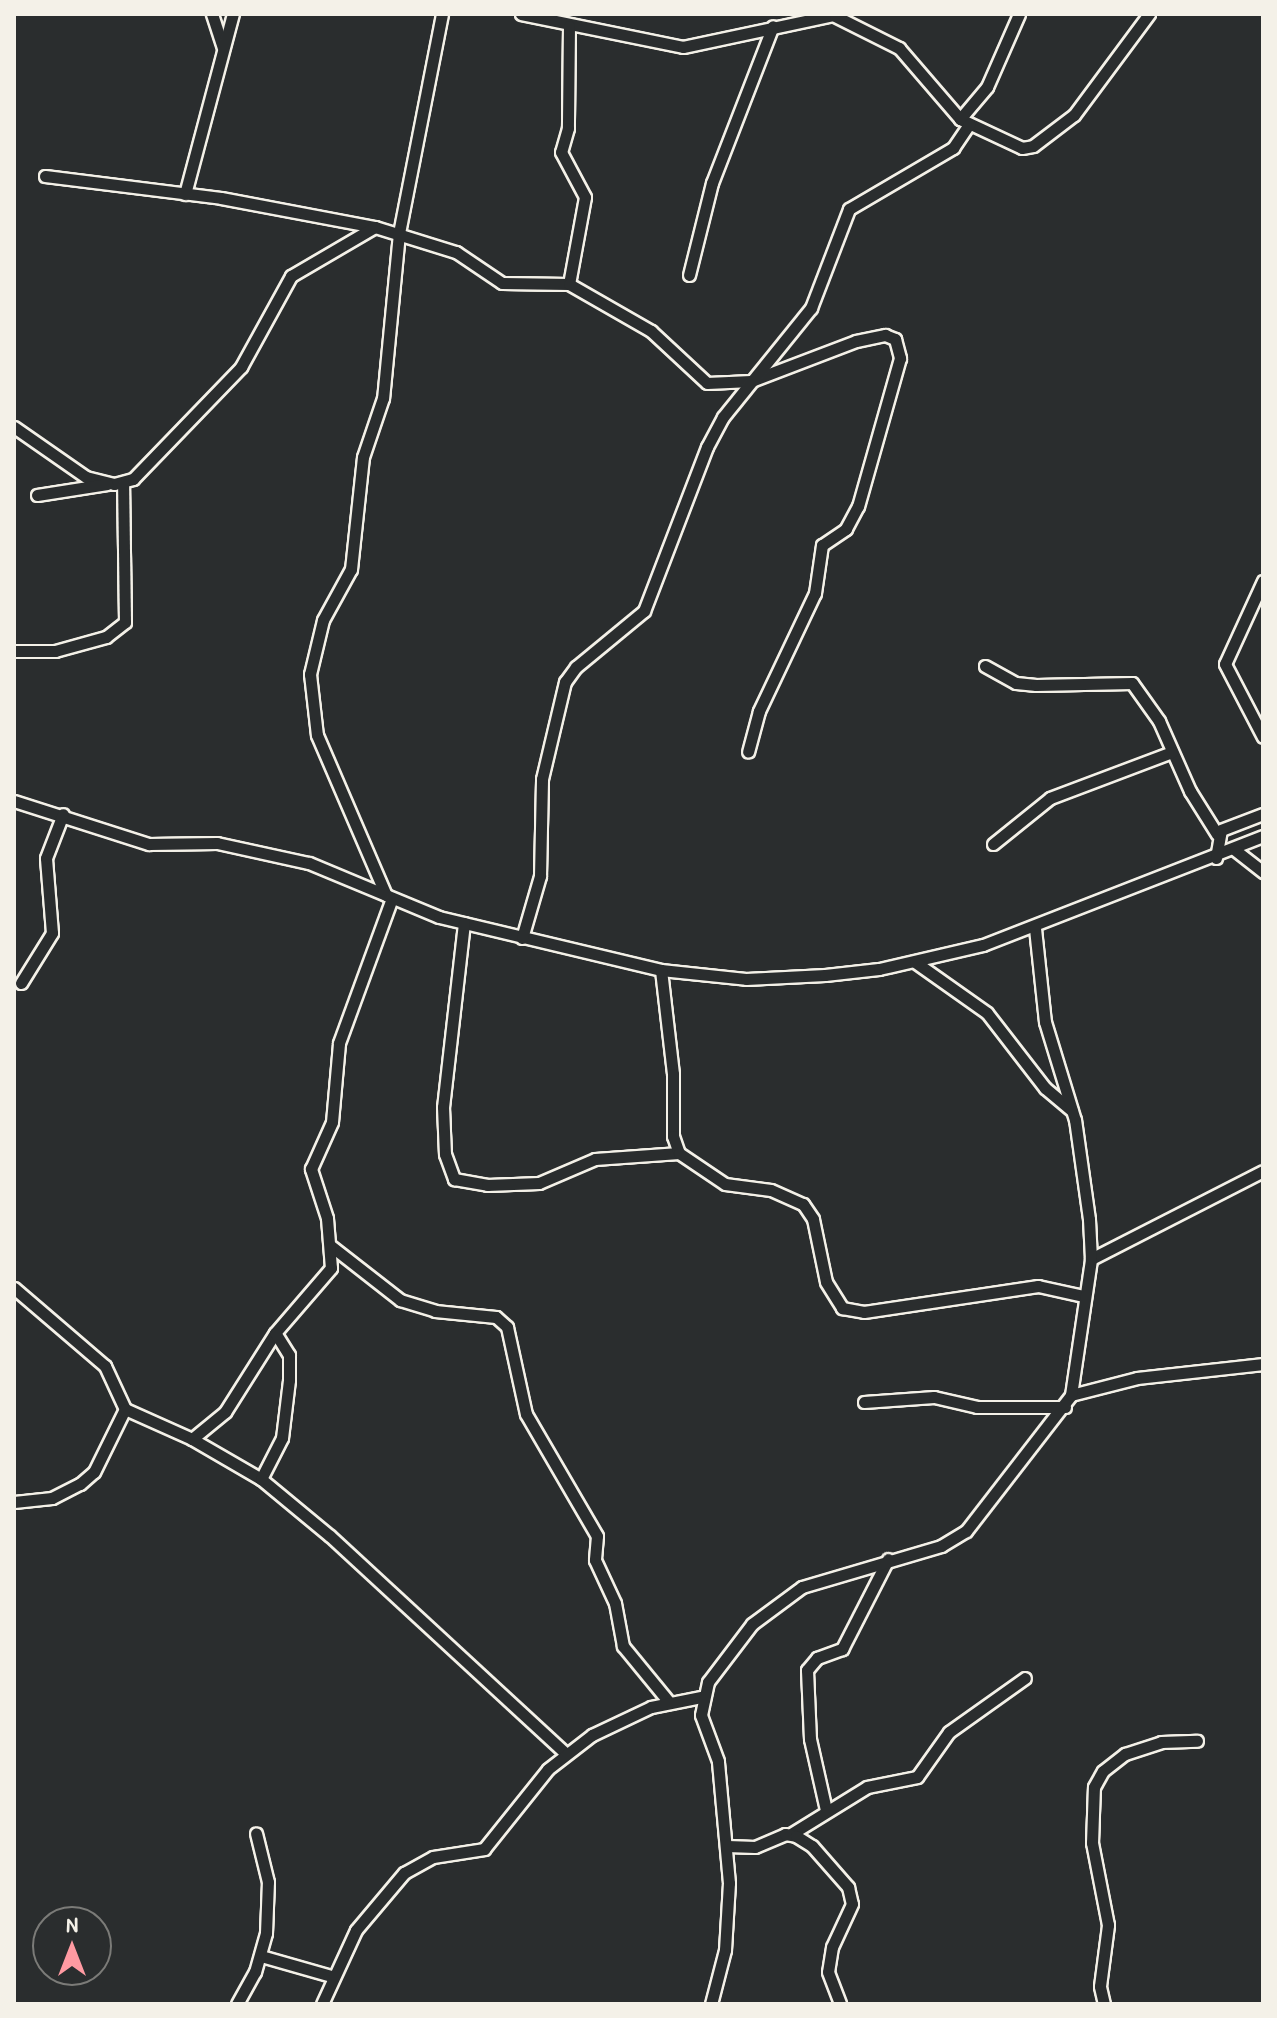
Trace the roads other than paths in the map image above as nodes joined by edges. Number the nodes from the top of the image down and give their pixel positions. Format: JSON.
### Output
{"nodes":[{"id":1,"x":212,"y":14,"type":"edge"},
{"id":2,"x":233,"y":14,"type":"edge"},
{"id":3,"x":442,"y":14,"type":"edge"},
{"id":4,"x":521,"y":14,"type":"edge"},
{"id":5,"x":1019,"y":14,"type":"edge"},
{"id":6,"x":1149,"y":14,"type":"edge"},
{"id":7,"x":836,"y":15,"type":"edge"},
{"id":8,"x":565,"y":21,"type":"edge"},
{"id":9,"x":773,"y":26,"type":"junction"},
{"id":10,"x":223,"y":47,"type":"junction"},
{"id":11,"x":965,"y":122,"type":"junction"},
{"id":12,"x":45,"y":176,"type":"dead end"},
{"id":13,"x":185,"y":194,"type":"junction"},
{"id":14,"x":375,"y":227,"type":"junction"},
{"id":15,"x":399,"y":233,"type":"junction"},
{"id":16,"x":689,"y":275,"type":"dead end"},
{"id":17,"x":569,"y":284,"type":"junction"},
{"id":18,"x":751,"y":381,"type":"junction"},
{"id":19,"x":14,"y":427,"type":"edge"},
{"id":20,"x":108,"y":484,"type":"junction"},
{"id":21,"x":123,"y":484,"type":"junction"},
{"id":22,"x":37,"y":495,"type":"dead end"},
{"id":23,"x":1263,"y":581,"type":"edge"},
{"id":24,"x":14,"y":651,"type":"edge"},
{"id":25,"x":985,"y":666,"type":"dead end"},
{"id":26,"x":1263,"y":737,"type":"edge"},
{"id":27,"x":748,"y":752,"type":"dead end"},
{"id":28,"x":1172,"y":752,"type":"junction"},
{"id":29,"x":14,"y":801,"type":"edge"},
{"id":30,"x":63,"y":814,"type":"junction"},
{"id":31,"x":1263,"y":814,"type":"edge"},
{"id":32,"x":1217,"y":834,"type":"junction"},
{"id":33,"x":1263,"y":836,"type":"edge"},
{"id":34,"x":993,"y":844,"type":"dead end"},
{"id":35,"x":1235,"y":850,"type":"junction"},
{"id":36,"x":1216,"y":858,"type":"junction"},
{"id":37,"x":1260,"y":867,"type":"edge"},
{"id":38,"x":389,"y":896,"type":"junction"},
{"id":39,"x":464,"y":923,"type":"junction"},
{"id":40,"x":1035,"y":928,"type":"junction"},
{"id":41,"x":522,"y":938,"type":"junction"},
{"id":42,"x":915,"y":962,"type":"junction"},
{"id":43,"x":661,"y":970,"type":"junction"},
{"id":44,"x":21,"y":983,"type":"dead end"},
{"id":45,"x":1072,"y":1111,"type":"junction"},
{"id":46,"x":679,"y":1153,"type":"junction"},
{"id":47,"x":1263,"y":1171,"type":"edge"},
{"id":48,"x":331,"y":1246,"type":"junction"},
{"id":49,"x":1091,"y":1259,"type":"junction"},
{"id":50,"x":14,"y":1288,"type":"edge"},
{"id":51,"x":1084,"y":1296,"type":"junction"},
{"id":52,"x":275,"y":1333,"type":"junction"},
{"id":53,"x":1263,"y":1364,"type":"edge"},
{"id":54,"x":1071,"y":1395,"type":"junction"},
{"id":55,"x":864,"y":1402,"type":"dead end"},
{"id":56,"x":1065,"y":1407,"type":"junction"},
{"id":57,"x":125,"y":1409,"type":"junction"},
{"id":58,"x":192,"y":1439,"type":"junction"},
{"id":59,"x":261,"y":1479,"type":"junction"},
{"id":60,"x":14,"y":1502,"type":"edge"},
{"id":61,"x":888,"y":1559,"type":"junction"},
{"id":62,"x":1025,"y":1678,"type":"dead end"},
{"id":63,"x":701,"y":1697,"type":"junction"},
{"id":64,"x":669,"y":1702,"type":"junction"},
{"id":65,"x":1197,"y":1741,"type":"dead end"},
{"id":66,"x":565,"y":1753,"type":"junction"},
{"id":67,"x":826,"y":1810,"type":"junction"},
{"id":68,"x":256,"y":1833,"type":"dead end"},
{"id":69,"x":791,"y":1834,"type":"junction"},
{"id":70,"x":727,"y":1846,"type":"junction"},
{"id":71,"x":261,"y":1956,"type":"junction"},
{"id":72,"x":331,"y":1976,"type":"junction"},
{"id":73,"x":237,"y":2004,"type":"edge"},
{"id":74,"x":322,"y":2004,"type":"edge"},
{"id":75,"x":711,"y":2004,"type":"edge"},
{"id":76,"x":840,"y":2004,"type":"edge"},
{"id":77,"x":1104,"y":2004,"type":"edge"}],
"edges":[{"from":1,"to":10,"type":"street"},
{"from":2,"to":10,"type":"street"},
{"from":3,"to":15,"type":"street"},
{"from":4,"to":8,"type":"street"},
{"from":5,"to":11,"type":"street"},
{"from":6,"to":11,"type":"street"},
{"from":7,"to":9,"type":"street"},
{"from":7,"to":11,"type":"street"},
{"from":8,"to":9,"type":"street"},
{"from":8,"to":17,"type":"street"},
{"from":9,"to":16,"type":"street"},
{"from":10,"to":13,"type":"street"},
{"from":11,"to":18,"type":"street"},
{"from":12,"to":13,"type":"street"},
{"from":13,"to":14,"type":"street"},
{"from":14,"to":15,"type":"street"},
{"from":14,"to":21,"type":"street"},
{"from":15,"to":17,"type":"street"},
{"from":15,"to":38,"type":"street"},
{"from":17,"to":18,"type":"street"},
{"from":18,"to":27,"type":"street"},
{"from":18,"to":41,"type":"street"},
{"from":19,"to":20,"type":"street"},
{"from":20,"to":21,"type":"street"},
{"from":20,"to":22,"type":"street"},
{"from":21,"to":24,"type":"street"},
{"from":23,"to":26,"type":"street"},
{"from":25,"to":28,"type":"street"},
{"from":28,"to":32,"type":"street"},
{"from":28,"to":34,"type":"street"},
{"from":29,"to":30,"type":"street"},
{"from":30,"to":38,"type":"street"},
{"from":30,"to":44,"type":"street"},
{"from":31,"to":32,"type":"street"},
{"from":32,"to":36,"type":"street"},
{"from":33,"to":35,"type":"street"},
{"from":35,"to":36,"type":"street"},
{"from":35,"to":37,"type":"street"},
{"from":36,"to":40,"type":"street"},
{"from":38,"to":39,"type":"street"},
{"from":38,"to":48,"type":"street"},
{"from":39,"to":41,"type":"street"},
{"from":39,"to":46,"type":"street"},
{"from":40,"to":42,"type":"street"},
{"from":40,"to":45,"type":"street"},
{"from":41,"to":43,"type":"street"},
{"from":42,"to":43,"type":"street"},
{"from":42,"to":45,"type":"street"},
{"from":43,"to":46,"type":"street"},
{"from":45,"to":49,"type":"street"},
{"from":46,"to":51,"type":"street"},
{"from":47,"to":49,"type":"street"},
{"from":48,"to":52,"type":"street"},
{"from":48,"to":64,"type":"street"},
{"from":49,"to":51,"type":"street"},
{"from":50,"to":57,"type":"street"},
{"from":51,"to":54,"type":"street"},
{"from":52,"to":58,"type":"street"},
{"from":52,"to":59,"type":"street"},
{"from":53,"to":54,"type":"street"},
{"from":54,"to":56,"type":"street"},
{"from":55,"to":56,"type":"street"},
{"from":56,"to":61,"type":"street"},
{"from":57,"to":58,"type":"street"},
{"from":57,"to":60,"type":"street"},
{"from":58,"to":59,"type":"street"},
{"from":59,"to":66,"type":"street"},
{"from":61,"to":63,"type":"street"},
{"from":61,"to":67,"type":"street"},
{"from":62,"to":67,"type":"street"},
{"from":63,"to":64,"type":"street"},
{"from":63,"to":70,"type":"street"},
{"from":64,"to":66,"type":"street"},
{"from":65,"to":77,"type":"street"},
{"from":66,"to":72,"type":"street"},
{"from":67,"to":69,"type":"street"},
{"from":68,"to":71,"type":"street"},
{"from":69,"to":70,"type":"street"},
{"from":69,"to":76,"type":"street"},
{"from":70,"to":75,"type":"street"},
{"from":71,"to":72,"type":"street"},
{"from":71,"to":73,"type":"street"},
{"from":72,"to":74,"type":"street"}]}
